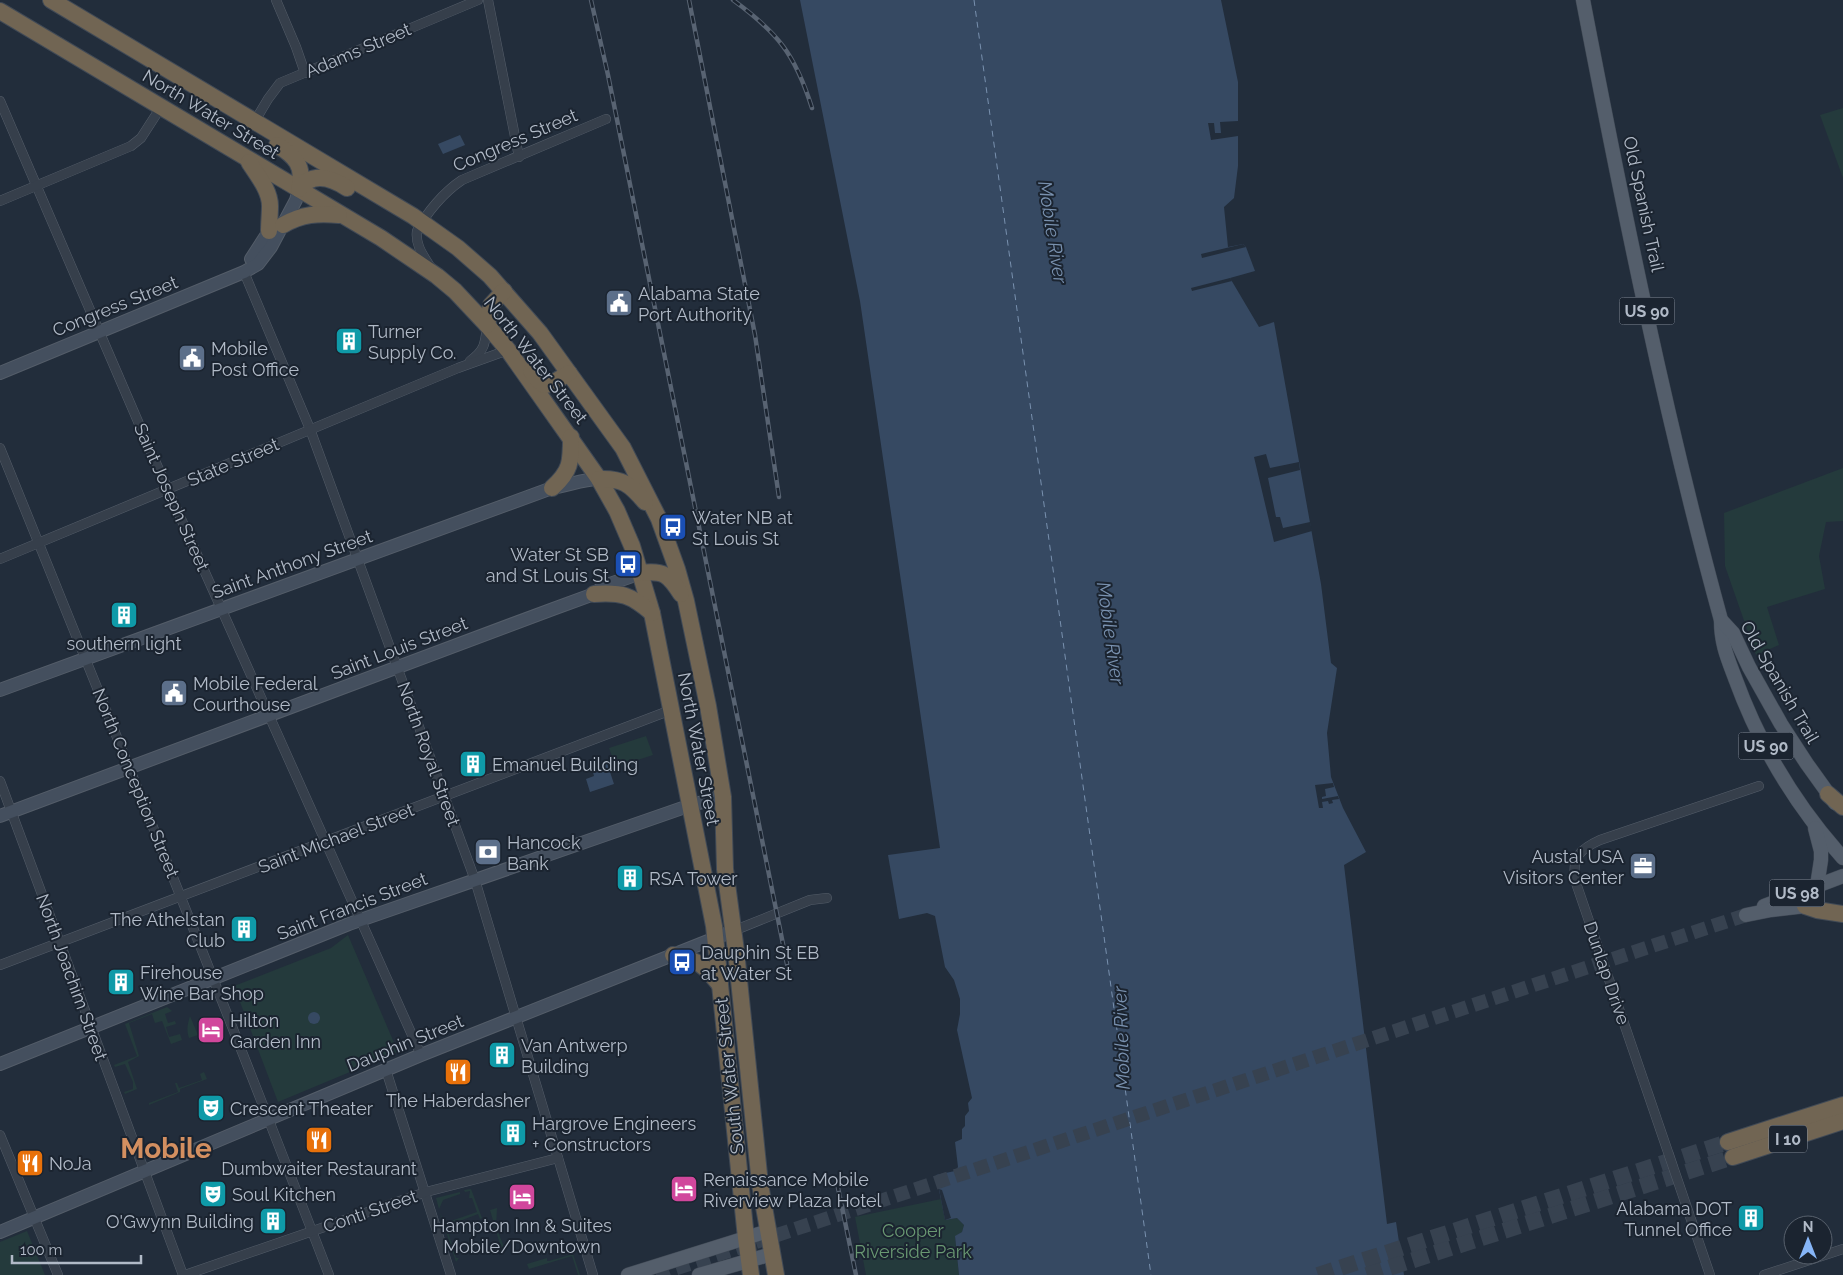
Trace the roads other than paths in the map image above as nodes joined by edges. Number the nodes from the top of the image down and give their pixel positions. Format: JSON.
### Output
{"nodes":[{"id":1,"x":51,"y":0,"type":"edge"},
{"id":2,"x":276,"y":0,"type":"edge"},
{"id":3,"x":478,"y":0,"type":"edge"},
{"id":4,"x":488,"y":0,"type":"edge"},
{"id":5,"x":1583,"y":0,"type":"edge"},
{"id":6,"x":0,"y":11,"type":"edge"},
{"id":7,"x":305,"y":73,"type":"junction"},
{"id":8,"x":191,"y":83,"type":"junction"},
{"id":9,"x":0,"y":101,"type":"edge"},
{"id":10,"x":161,"y":107,"type":"junction"},
{"id":11,"x":606,"y":120,"type":"dead end"},
{"id":12,"x":255,"y":121,"type":"junction"},
{"id":13,"x":519,"y":157,"type":"junction"},
{"id":14,"x":246,"y":158,"type":"junction"},
{"id":15,"x":36,"y":186,"type":"junction"},
{"id":16,"x":299,"y":189,"type":"junction"},
{"id":17,"x":0,"y":201,"type":"edge"},
{"id":18,"x":408,"y":213,"type":"junction"},
{"id":19,"x":342,"y":216,"type":"junction"},
{"id":20,"x":423,"y":222,"type":"junction"},
{"id":21,"x":276,"y":228,"type":"junction"},
{"id":22,"x":244,"y":272,"type":"junction"},
{"id":23,"x":437,"y":276,"type":"junction"},
{"id":24,"x":504,"y":291,"type":"junction"},
{"id":25,"x":488,"y":325,"type":"junction"},
{"id":26,"x":100,"y":333,"type":"junction"},
{"id":27,"x":508,"y":350,"type":"junction"},
{"id":28,"x":466,"y":364,"type":"junction"},
{"id":29,"x":0,"y":373,"type":"edge"},
{"id":30,"x":569,"y":373,"type":"junction"},
{"id":31,"x":310,"y":429,"type":"junction"},
{"id":32,"x":571,"y":437,"type":"junction"},
{"id":33,"x":0,"y":448,"type":"edge"},
{"id":34,"x":599,"y":479,"type":"junction"},
{"id":35,"x":552,"y":488,"type":"junction"},
{"id":36,"x":169,"y":489,"type":"junction"},
{"id":37,"x":659,"y":519,"type":"junction"},
{"id":38,"x":665,"y":535,"type":"junction"},
{"id":39,"x":39,"y":543,"type":"junction"},
{"id":40,"x":358,"y":559,"type":"junction"},
{"id":41,"x":0,"y":560,"type":"edge"},
{"id":42,"x":641,"y":573,"type":"junction"},
{"id":43,"x":594,"y":594,"type":"junction"},
{"id":44,"x":686,"y":601,"type":"junction"},
{"id":45,"x":222,"y":609,"type":"junction"},
{"id":46,"x":652,"y":613,"type":"junction"},
{"id":47,"x":1721,"y":620,"type":"junction"},
{"id":48,"x":87,"y":659,"type":"junction"},
{"id":49,"x":397,"y":668,"type":"junction"},
{"id":50,"x":0,"y":690,"type":"edge"},
{"id":51,"x":671,"y":710,"type":"junction"},
{"id":52,"x":268,"y":716,"type":"junction"},
{"id":53,"x":130,"y":768,"type":"junction"},
{"id":54,"x":0,"y":781,"type":"edge"},
{"id":55,"x":1759,"y":786,"type":"dead end"},
{"id":56,"x":1828,"y":794,"type":"junction"},
{"id":57,"x":445,"y":796,"type":"junction"},
{"id":58,"x":723,"y":797,"type":"junction"},
{"id":59,"x":691,"y":806,"type":"junction"},
{"id":60,"x":1843,"y":807,"type":"edge"},
{"id":61,"x":1843,"y":813,"type":"edge"},
{"id":62,"x":6,"y":814,"type":"edge"},
{"id":63,"x":1814,"y":823,"type":"junction"},
{"id":64,"x":325,"y":842,"type":"junction"},
{"id":65,"x":1843,"y":858,"type":"edge"},
{"id":66,"x":1843,"y":876,"type":"edge"},
{"id":67,"x":475,"y":880,"type":"junction"},
{"id":68,"x":1817,"y":886,"type":"junction"},
{"id":69,"x":1843,"y":886,"type":"edge"},
{"id":70,"x":181,"y":896,"type":"junction"},
{"id":71,"x":827,"y":898,"type":"dead end"},
{"id":72,"x":1805,"y":906,"type":"junction"},
{"id":73,"x":1843,"y":907,"type":"edge"},
{"id":74,"x":1771,"y":910,"type":"junction"},
{"id":75,"x":1843,"y":914,"type":"edge"},
{"id":76,"x":361,"y":920,"type":"junction"},
{"id":77,"x":733,"y":931,"type":"junction"},
{"id":78,"x":715,"y":938,"type":"junction"},
{"id":79,"x":60,"y":942,"type":"junction"},
{"id":80,"x":673,"y":956,"type":"junction"},
{"id":81,"x":0,"y":965,"type":"edge"},
{"id":82,"x":214,"y":977,"type":"junction"},
{"id":83,"x":720,"y":986,"type":"junction"},
{"id":84,"x":516,"y":1017,"type":"junction"},
{"id":85,"x":91,"y":1027,"type":"junction"},
{"id":86,"x":421,"y":1055,"type":"junction"},
{"id":87,"x":0,"y":1064,"type":"edge"},
{"id":88,"x":386,"y":1070,"type":"junction"},
{"id":89,"x":1843,"y":1104,"type":"edge"},
{"id":90,"x":269,"y":1120,"type":"junction"},
{"id":91,"x":1843,"y":1122,"type":"edge"},
{"id":92,"x":0,"y":1135,"type":"edge"},
{"id":93,"x":558,"y":1158,"type":"junction"},
{"id":94,"x":144,"y":1172,"type":"junction"},
{"id":95,"x":426,"y":1192,"type":"junction"},
{"id":96,"x":34,"y":1218,"type":"junction"},
{"id":97,"x":311,"y":1231,"type":"junction"},
{"id":98,"x":768,"y":1231,"type":"junction"},
{"id":99,"x":0,"y":1232,"type":"edge"},
{"id":100,"x":746,"y":1238,"type":"junction"},
{"id":101,"x":1843,"y":1249,"type":"edge"},
{"id":102,"x":772,"y":1254,"type":"junction"},
{"id":103,"x":750,"y":1268,"type":"edge"},
{"id":104,"x":58,"y":1275,"type":"edge"},
{"id":105,"x":184,"y":1275,"type":"edge"},
{"id":106,"x":329,"y":1275,"type":"edge"},
{"id":107,"x":451,"y":1275,"type":"edge"},
{"id":108,"x":593,"y":1275,"type":"edge"},
{"id":109,"x":628,"y":1275,"type":"edge"},
{"id":110,"x":699,"y":1275,"type":"edge"},
{"id":111,"x":776,"y":1275,"type":"edge"},
{"id":112,"x":1710,"y":1275,"type":"edge"},
{"id":113,"x":1764,"y":1275,"type":"edge"}],
"edges":[{"from":1,"to":8,"type":"highway","name":"North Water Street"},
{"from":2,"to":7,"type":"street"},
{"from":3,"to":7,"type":"street","name":"Adams Street"},
{"from":4,"to":13,"type":"street"},
{"from":5,"to":47,"type":"main road","name":"Old Spanish Trail","number":"US 90"},
{"from":6,"to":10,"type":"highway","name":"North Water Street"},
{"from":7,"to":12,"type":"street","name":"Adams Street"},
{"from":8,"to":12,"type":"highway","name":"North Water Street"},
{"from":8,"to":16,"type":"highway"},
{"from":9,"to":15,"type":"street","name":"Saint Joseph Street"},
{"from":10,"to":14,"type":"highway","name":"North Water Street"},
{"from":10,"to":15,"type":"street"},
{"from":11,"to":13,"type":"street","name":"Congress Street"},
{"from":12,"to":18,"type":"highway","name":"North Water Street"},
{"from":13,"to":20,"type":"street","name":"Congress Street"},
{"from":14,"to":16,"type":"highway","name":"North Water Street"},
{"from":14,"to":21,"type":"highway"},
{"from":15,"to":17,"type":"street"},
{"from":15,"to":26,"type":"street","name":"Saint Joseph Street"},
{"from":16,"to":18,"type":"highway"},
{"from":16,"to":19,"type":"highway","name":"North Water Street"},
{"from":16,"to":21,"type":"street"},
{"from":18,"to":20,"type":"highway","name":"North Water Street"},
{"from":19,"to":21,"type":"highway"},
{"from":19,"to":23,"type":"highway","name":"North Water Street"},
{"from":20,"to":23,"type":"street"},
{"from":20,"to":24,"type":"highway","name":"North Water Street"},
{"from":21,"to":22,"type":"street"},
{"from":22,"to":26,"type":"street","name":"Congress Street"},
{"from":22,"to":31,"type":"street","name":"North Royal Street"},
{"from":23,"to":25,"type":"highway","name":"North Water Street"},
{"from":24,"to":25,"type":"highway"},
{"from":24,"to":30,"type":"highway","name":"North Water Street"},
{"from":25,"to":27,"type":"highway","name":"North Water Street"},
{"from":25,"to":28,"type":"street","name":"State Street"},
{"from":26,"to":29,"type":"street","name":"Congress Street"},
{"from":26,"to":36,"type":"street","name":"Saint Joseph Street"},
{"from":27,"to":28,"type":"street","name":"State Street"},
{"from":27,"to":30,"type":"highway"},
{"from":27,"to":32,"type":"highway","name":"North Water Street"},
{"from":28,"to":31,"type":"street","name":"State Street"},
{"from":30,"to":37,"type":"highway","name":"North Water Street"},
{"from":31,"to":36,"type":"street","name":"State Street"},
{"from":31,"to":40,"type":"street","name":"North Royal Street"},
{"from":32,"to":34,"type":"highway","name":"North Water Street"},
{"from":32,"to":35,"type":"highway"},
{"from":33,"to":39,"type":"street","name":"North Conception Street"},
{"from":34,"to":35,"type":"street","name":"Saint Anthony Street"},
{"from":34,"to":37,"type":"highway"},
{"from":34,"to":42,"type":"highway","name":"North Water Street"},
{"from":35,"to":40,"type":"street","name":"Saint Anthony Street"},
{"from":36,"to":39,"type":"street","name":"State Street"},
{"from":36,"to":45,"type":"street","name":"Saint Joseph Street"},
{"from":37,"to":38,"type":"highway","name":"North Water Street"},
{"from":38,"to":42,"type":"highway"},
{"from":38,"to":44,"type":"highway","name":"North Water Street"},
{"from":39,"to":41,"type":"street","name":"State Street"},
{"from":39,"to":48,"type":"street","name":"North Conception Street"},
{"from":40,"to":45,"type":"street","name":"Saint Anthony Street"},
{"from":40,"to":49,"type":"street","name":"North Royal Street"},
{"from":42,"to":43,"type":"street","name":"Saint Louis Street"},
{"from":42,"to":44,"type":"highway"},
{"from":42,"to":46,"type":"highway","name":"North Water Street"},
{"from":43,"to":46,"type":"highway"},
{"from":43,"to":49,"type":"street","name":"Saint Louis Street"},
{"from":44,"to":58,"type":"highway","name":"North Water Street"},
{"from":45,"to":48,"type":"street","name":"Saint Anthony Street"},
{"from":45,"to":52,"type":"street","name":"Saint Joseph Street"},
{"from":46,"to":51,"type":"highway","name":"North Water Street"},
{"from":47,"to":56,"type":"main road","name":"Old Spanish Trail","number":"US 90"},
{"from":47,"to":63,"type":"main road","name":"Old Spanish Trail","number":"US 90"},
{"from":48,"to":50,"type":"street","name":"Saint Anthony Street"},
{"from":48,"to":53,"type":"street","name":"North Conception Street"},
{"from":49,"to":52,"type":"street","name":"Saint Louis Street"},
{"from":49,"to":57,"type":"street","name":"North Royal Street"},
{"from":51,"to":57,"type":"street","name":"Saint Michael Street"},
{"from":51,"to":59,"type":"highway","name":"North Water Street"},
{"from":52,"to":53,"type":"street","name":"Saint Louis Street"},
{"from":52,"to":64,"type":"street","name":"Saint Joseph Street"},
{"from":53,"to":62,"type":"street","name":"Saint Louis Street"},
{"from":53,"to":70,"type":"street","name":"North Conception Street"},
{"from":54,"to":62,"type":"street","name":"North Joachim Street"},
{"from":55,"to":112,"type":"street","name":"Dunlap Drive"},
{"from":56,"to":60,"type":"highway"},
{"from":56,"to":61,"type":"main road","name":"Old Spanish Trail","number":"US 90"},
{"from":57,"to":64,"type":"street","name":"Saint Michael Street"},
{"from":57,"to":67,"type":"street","name":"North Royal Street"},
{"from":58,"to":59,"type":"street","name":"Saint Francis Street"},
{"from":58,"to":77,"type":"highway","name":"North Water Street"},
{"from":59,"to":67,"type":"street","name":"Saint Francis Street"},
{"from":59,"to":78,"type":"highway","name":"North Water Street"},
{"from":62,"to":79,"type":"street","name":"North Joachim Street"},
{"from":63,"to":65,"type":"main road","name":"Old Spanish Trail","number":"US 90"},
{"from":63,"to":68,"type":"main road"},
{"from":64,"to":70,"type":"street","name":"Saint Michael Street"},
{"from":64,"to":76,"type":"street","name":"Saint Joseph Street"},
{"from":66,"to":68,"type":"main road","name":"US 98","number":"US 98"},
{"from":67,"to":76,"type":"street","name":"Saint Francis Street"},
{"from":67,"to":84,"type":"street","name":"North Royal Street"},
{"from":68,"to":74,"type":"main road","name":"US 98","number":"US 98"},
{"from":69,"to":74,"type":"main road"},
{"from":70,"to":79,"type":"street","name":"Saint Michael Street"},
{"from":70,"to":82,"type":"street","name":"North Conception Street"},
{"from":71,"to":77,"type":"street","name":"Dauphin Street"},
{"from":72,"to":73,"type":"main road","number":"US 98"},
{"from":72,"to":74,"type":"main road","number":"US 98"},
{"from":72,"to":75,"type":"highway"},
{"from":76,"to":82,"type":"street","name":"Saint Francis Street"},
{"from":76,"to":86,"type":"street","name":"Saint Joseph Street"},
{"from":77,"to":78,"type":"street","name":"Dauphin Street"},
{"from":77,"to":98,"type":"highway","name":"South Water Street"},
{"from":78,"to":80,"type":"street","name":"Dauphin Street"},
{"from":78,"to":83,"type":"highway","name":"South Water Street"},
{"from":79,"to":81,"type":"street","name":"Saint Michael Street"},
{"from":79,"to":85,"type":"street","name":"North Joachim Street"},
{"from":80,"to":83,"type":"highway"},
{"from":80,"to":84,"type":"street","name":"Dauphin Street"},
{"from":82,"to":85,"type":"street","name":"Saint Francis Street"},
{"from":82,"to":90,"type":"street","name":"North Conception Street"},
{"from":83,"to":100,"type":"highway","name":"South Water Street"},
{"from":84,"to":86,"type":"street","name":"Dauphin Street"},
{"from":84,"to":93,"type":"street","name":"North Royal Street"},
{"from":85,"to":87,"type":"street","name":"Saint Francis Street"},
{"from":85,"to":94,"type":"street","name":"North Joachim Street"},
{"from":86,"to":88,"type":"street","name":"Dauphin Street"},
{"from":88,"to":90,"type":"street","name":"Dauphin Street"},
{"from":88,"to":95,"type":"street"},
{"from":89,"to":91,"type":"highway","number":"I 10"},
{"from":90,"to":94,"type":"street","name":"Dauphin Street"},
{"from":90,"to":97,"type":"street","name":"North Conception Street"},
{"from":92,"to":96,"type":"street"},
{"from":93,"to":95,"type":"street","name":"Conti Street"},
{"from":93,"to":108,"type":"street","name":"North Royal Street"},
{"from":94,"to":96,"type":"street","name":"Dauphin Street"},
{"from":94,"to":105,"type":"street","name":"North Joachim Street"},
{"from":95,"to":97,"type":"street","name":"Conti Street"},
{"from":95,"to":107,"type":"street"},
{"from":96,"to":99,"type":"street","name":"Dauphin Street"},
{"from":96,"to":104,"type":"street"},
{"from":97,"to":105,"type":"street","name":"Conti Street"},
{"from":97,"to":106,"type":"street","name":"North Conception Street"},
{"from":98,"to":100,"type":"main road"},
{"from":98,"to":102,"type":"highway","name":"South Water Street"},
{"from":100,"to":103,"type":"highway","name":"South Water Street"},
{"from":100,"to":109,"type":"main road"},
{"from":101,"to":113,"type":"street"},
{"from":102,"to":103,"type":"main road"},
{"from":102,"to":111,"type":"highway","name":"South Water Street"},
{"from":103,"to":110,"type":"main road"}]}
